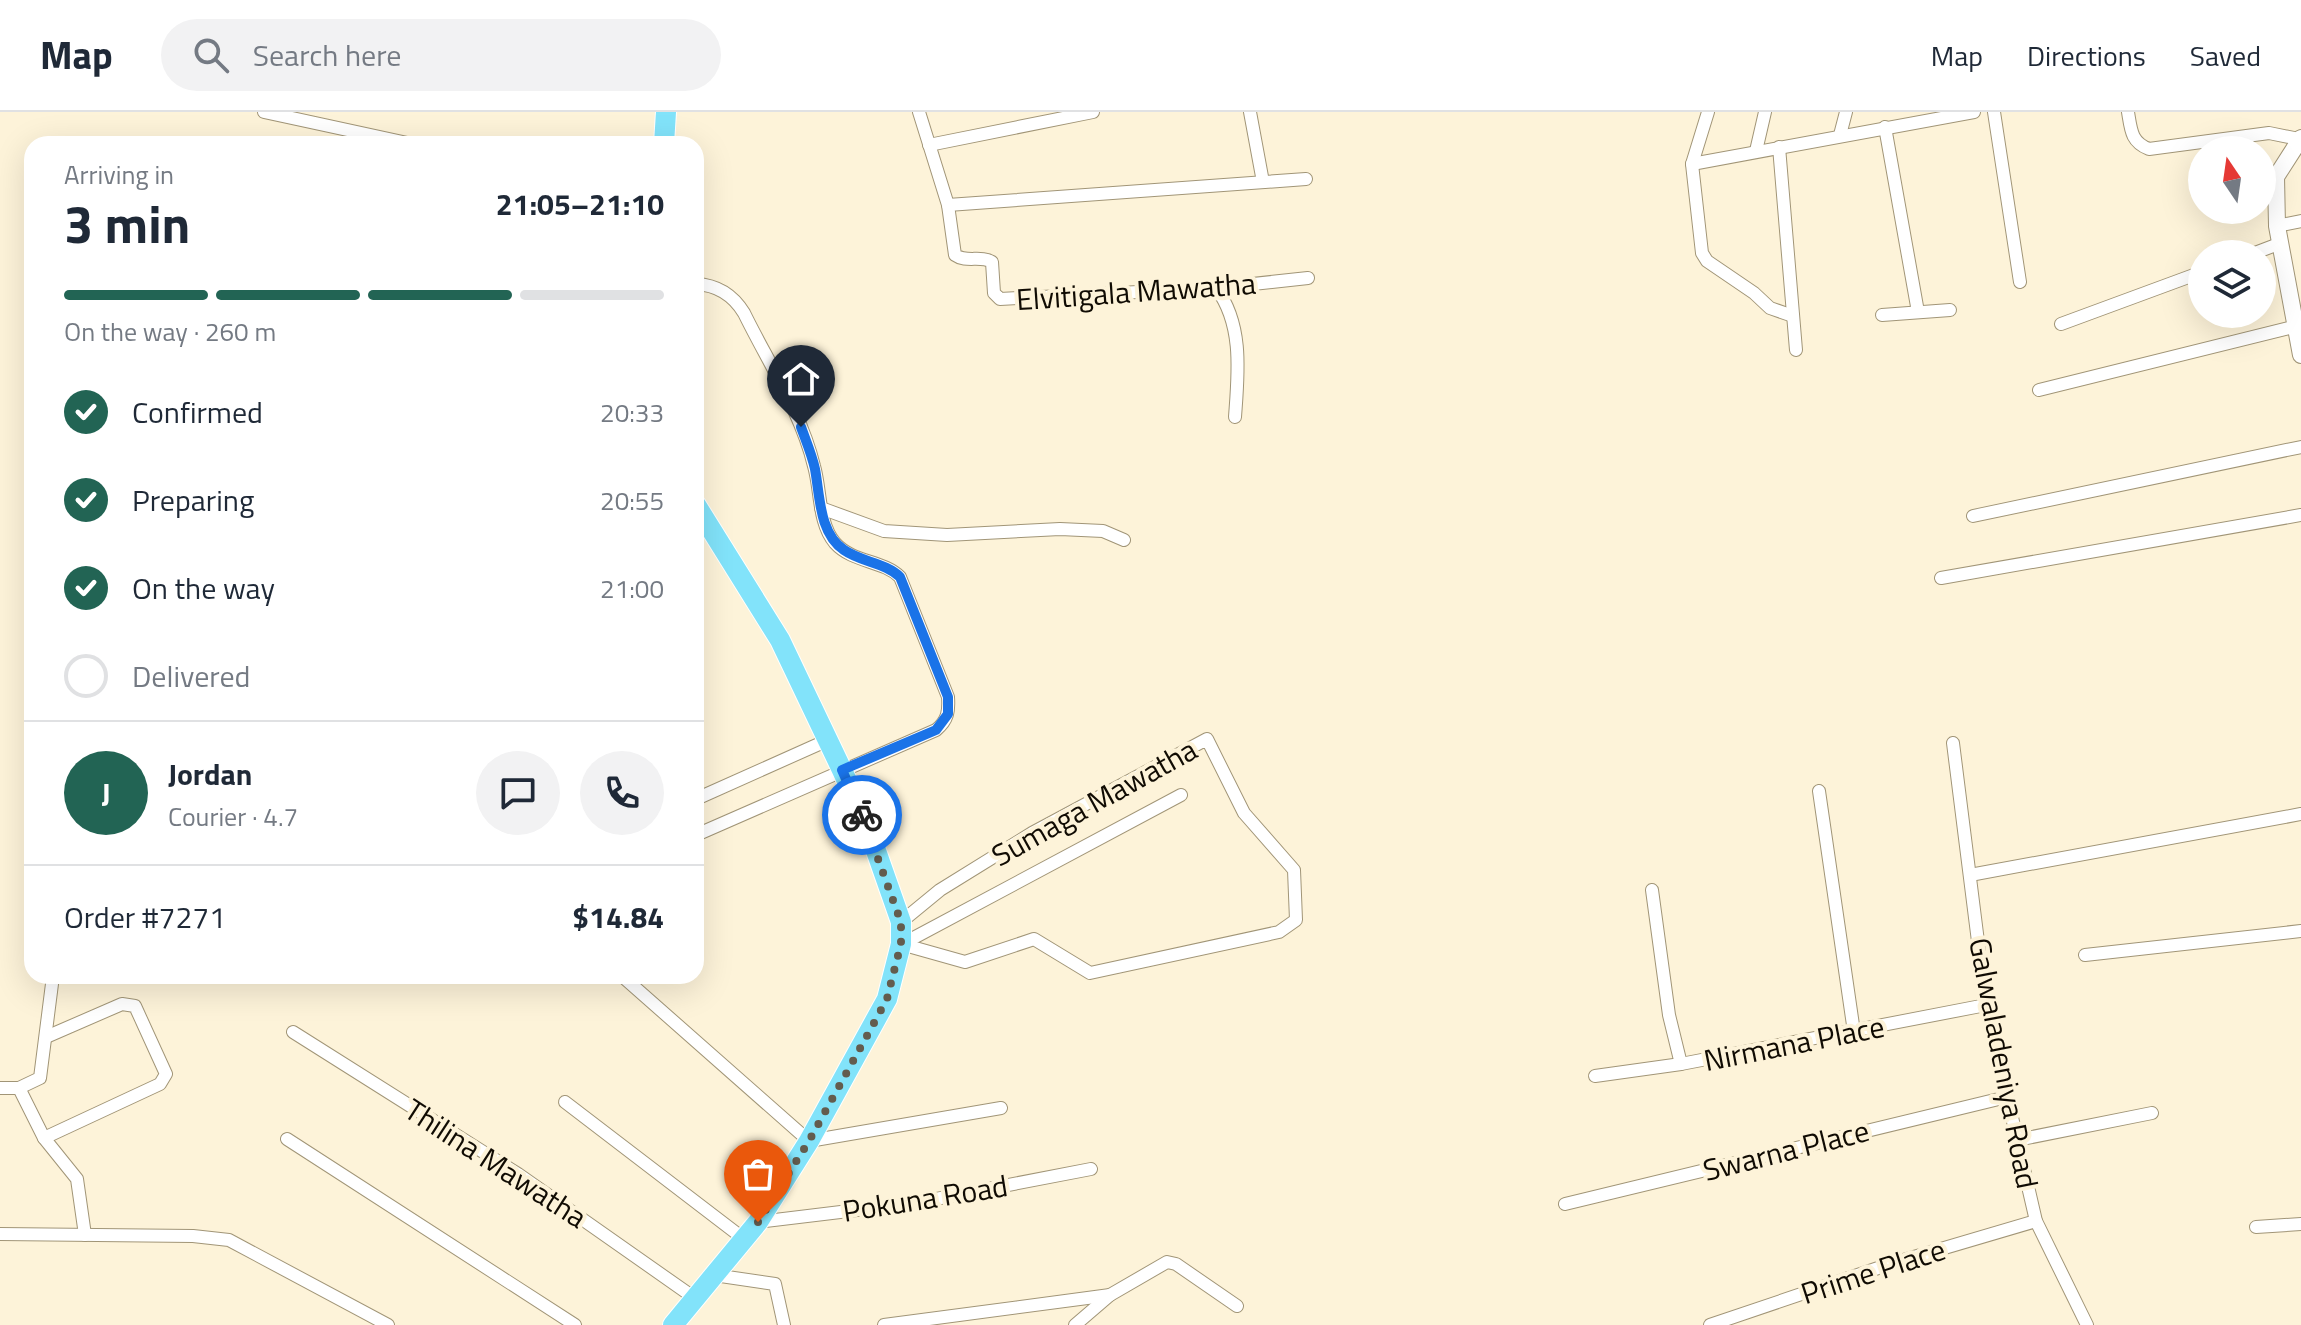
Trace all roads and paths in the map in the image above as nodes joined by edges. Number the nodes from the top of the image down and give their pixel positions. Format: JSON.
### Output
{"nodes":[{"id":1,"x":264,"y":112,"type":"edge"},
{"id":2,"x":666,"y":112,"type":"edge"},
{"id":3,"x":919,"y":112,"type":"edge"},
{"id":4,"x":1093,"y":112,"type":"edge"},
{"id":5,"x":1250,"y":112,"type":"edge"},
{"id":6,"x":1708,"y":112,"type":"edge"},
{"id":7,"x":1765,"y":112,"type":"edge"},
{"id":8,"x":1846,"y":112,"type":"edge"},
{"id":9,"x":1974,"y":112,"type":"edge"},
{"id":10,"x":1994,"y":112,"type":"edge"},
{"id":11,"x":2128,"y":112,"type":"edge"},
{"id":12,"x":1919,"y":116,"type":"edge"},
{"id":13,"x":1885,"y":127,"type":"junction"},
{"id":14,"x":1840,"y":135,"type":"junction"},
{"id":15,"x":375,"y":136,"type":"edge"},
{"id":16,"x":664,"y":136,"type":"edge"},
{"id":17,"x":2300,"y":138,"type":"edge"},
{"id":18,"x":929,"y":145,"type":"junction"},
{"id":19,"x":1779,"y":147,"type":"junction"},
{"id":20,"x":1756,"y":151,"type":"junction"},
{"id":21,"x":1692,"y":164,"type":"junction"},
{"id":22,"x":1306,"y":179,"type":"dead end"},
{"id":23,"x":1263,"y":182,"type":"junction"},
{"id":24,"x":948,"y":205,"type":"junction"},
{"id":25,"x":2301,"y":221,"type":"edge"},
{"id":26,"x":2277,"y":226,"type":"junction"},
{"id":27,"x":2281,"y":243,"type":"junction"},
{"id":28,"x":2276,"y":245,"type":"edge"},
{"id":29,"x":2188,"y":277,"type":"edge"},
{"id":30,"x":1308,"y":278,"type":"dead end"},
{"id":31,"x":2020,"y":282,"type":"dead end"},
{"id":32,"x":704,"y":284,"type":"edge"},
{"id":33,"x":1216,"y":288,"type":"junction"},
{"id":34,"x":1950,"y":310,"type":"dead end"},
{"id":35,"x":1918,"y":312,"type":"junction"},
{"id":36,"x":1882,"y":315,"type":"dead end"},
{"id":37,"x":1793,"y":316,"type":"junction"},
{"id":38,"x":2061,"y":324,"type":"dead end"},
{"id":39,"x":2299,"y":326,"type":"edge"},
{"id":40,"x":1796,"y":350,"type":"dead end"},
{"id":41,"x":2301,"y":355,"type":"edge"},
{"id":42,"x":2039,"y":390,"type":"dead end"},
{"id":43,"x":1235,"y":417,"type":"dead end"},
{"id":44,"x":2301,"y":447,"type":"edge"},
{"id":45,"x":821,"y":508,"type":"junction"},
{"id":46,"x":2301,"y":515,"type":"edge"},
{"id":47,"x":1973,"y":516,"type":"dead end"},
{"id":48,"x":704,"y":519,"type":"edge"},
{"id":49,"x":1124,"y":540,"type":"dead end"},
{"id":50,"x":1941,"y":578,"type":"dead end"},
{"id":51,"x":828,"y":740,"type":"junction"},
{"id":52,"x":1953,"y":743,"type":"dead end"},
{"id":53,"x":842,"y":770,"type":"junction"},
{"id":54,"x":1819,"y":791,"type":"dead end"},
{"id":55,"x":704,"y":795,"type":"edge"},
{"id":56,"x":1181,"y":795,"type":"dead end"},
{"id":57,"x":2301,"y":814,"type":"edge"},
{"id":58,"x":704,"y":831,"type":"edge"},
{"id":59,"x":1970,"y":875,"type":"junction"},
{"id":60,"x":1652,"y":890,"type":"dead end"},
{"id":61,"x":901,"y":922,"type":"junction"},
{"id":62,"x":2301,"y":931,"type":"edge"},
{"id":63,"x":902,"y":943,"type":"junction"},
{"id":64,"x":2085,"y":955,"type":"dead end"},
{"id":65,"x":52,"y":984,"type":"edge"},
{"id":66,"x":631,"y":984,"type":"edge"},
{"id":67,"x":1986,"y":1005,"type":"junction"},
{"id":68,"x":293,"y":1032,"type":"dead end"},
{"id":69,"x":1854,"y":1032,"type":"junction"},
{"id":70,"x":46,"y":1037,"type":"junction"},
{"id":71,"x":1681,"y":1064,"type":"junction"},
{"id":72,"x":1595,"y":1076,"type":"dead end"},
{"id":73,"x":0,"y":1088,"type":"edge"},
{"id":74,"x":19,"y":1088,"type":"junction"},
{"id":75,"x":2007,"y":1097,"type":"junction"},
{"id":76,"x":565,"y":1102,"type":"dead end"},
{"id":77,"x":1001,"y":1108,"type":"dead end"},
{"id":78,"x":2152,"y":1113,"type":"dead end"},
{"id":79,"x":44,"y":1138,"type":"junction"},
{"id":80,"x":287,"y":1139,"type":"dead end"},
{"id":81,"x":2017,"y":1140,"type":"junction"},
{"id":82,"x":809,"y":1141,"type":"junction"},
{"id":83,"x":1091,"y":1169,"type":"dead end"},
{"id":84,"x":1565,"y":1204,"type":"dead end"},
{"id":85,"x":2036,"y":1221,"type":"junction"},
{"id":86,"x":758,"y":1222,"type":"junction"},
{"id":87,"x":2301,"y":1224,"type":"edge"},
{"id":88,"x":2256,"y":1227,"type":"dead end"},
{"id":89,"x":0,"y":1234,"type":"edge"},
{"id":90,"x":85,"y":1235,"type":"junction"},
{"id":91,"x":744,"y":1239,"type":"junction"},
{"id":92,"x":714,"y":1275,"type":"junction"},
{"id":93,"x":1110,"y":1295,"type":"junction"},
{"id":94,"x":696,"y":1299,"type":"junction"},
{"id":95,"x":1237,"y":1306,"type":"dead end"},
{"id":96,"x":388,"y":1325,"type":"edge"},
{"id":97,"x":575,"y":1325,"type":"edge"},
{"id":98,"x":673,"y":1325,"type":"edge"},
{"id":99,"x":784,"y":1325,"type":"edge"},
{"id":100,"x":884,"y":1325,"type":"edge"},
{"id":101,"x":1075,"y":1325,"type":"edge"},
{"id":102,"x":1710,"y":1325,"type":"edge"},
{"id":103,"x":2087,"y":1325,"type":"edge"}],
"edges":[{"from":1,"to":15,"type":"street"},
{"from":2,"to":16,"type":"main road"},
{"from":3,"to":18,"type":"street","name":"Elvitigala Mawatha"},
{"from":4,"to":18,"type":"street"},
{"from":5,"to":23,"type":"street"},
{"from":6,"to":21,"type":"street"},
{"from":7,"to":20,"type":"street"},
{"from":8,"to":14,"type":"street"},
{"from":9,"to":12,"type":"street"},
{"from":10,"to":31,"type":"street"},
{"from":11,"to":17,"type":"street"},
{"from":12,"to":13,"type":"street"},
{"from":13,"to":14,"type":"street"},
{"from":13,"to":35,"type":"street"},
{"from":14,"to":19,"type":"street"},
{"from":17,"to":26,"type":"street"},
{"from":18,"to":24,"type":"street","name":"Elvitigala Mawatha"},
{"from":19,"to":20,"type":"street"},
{"from":19,"to":37,"type":"street"},
{"from":20,"to":21,"type":"street"},
{"from":21,"to":37,"type":"street"},
{"from":22,"to":23,"type":"street"},
{"from":23,"to":24,"type":"street"},
{"from":24,"to":33,"type":"street","name":"Elvitigala Mawatha"},
{"from":25,"to":26,"type":"street"},
{"from":26,"to":27,"type":"street"},
{"from":27,"to":28,"type":"street"},
{"from":27,"to":39,"type":"street"},
{"from":29,"to":38,"type":"street"},
{"from":30,"to":33,"type":"street","name":"Elvitigala Mawatha"},
{"from":32,"to":45,"type":"street"},
{"from":33,"to":43,"type":"street"},
{"from":34,"to":35,"type":"street"},
{"from":35,"to":36,"type":"street"},
{"from":37,"to":40,"type":"street"},
{"from":39,"to":41,"type":"street"},
{"from":39,"to":42,"type":"street"},
{"from":44,"to":47,"type":"street"},
{"from":45,"to":49,"type":"street"},
{"from":45,"to":53,"type":"street"},
{"from":46,"to":50,"type":"street"},
{"from":48,"to":51,"type":"main road"},
{"from":51,"to":53,"type":"main road"},
{"from":51,"to":55,"type":"street"},
{"from":52,"to":59,"type":"street","name":"Galwaladeniya Road"},
{"from":53,"to":58,"type":"street"},
{"from":53,"to":61,"type":"main road"},
{"from":54,"to":69,"type":"street"},
{"from":56,"to":63,"type":"street"},
{"from":57,"to":59,"type":"street"},
{"from":59,"to":67,"type":"street","name":"Galwaladeniya Road"},
{"from":60,"to":71,"type":"street","name":"Nirmana Place"},
{"from":61,"to":63,"type":"main road"},
{"from":61,"to":63,"type":"street","name":"Sumaga Mawatha"},
{"from":62,"to":64,"type":"street"},
{"from":63,"to":82,"type":"main road"},
{"from":65,"to":70,"type":"street"},
{"from":66,"to":82,"type":"street"},
{"from":67,"to":69,"type":"street","name":"Nirmana Place"},
{"from":67,"to":75,"type":"street","name":"Galwaladeniya Road"},
{"from":68,"to":94,"type":"street","name":"Thilina Mawatha"},
{"from":69,"to":71,"type":"street","name":"Nirmana Place"},
{"from":70,"to":74,"type":"street"},
{"from":70,"to":79,"type":"street"},
{"from":71,"to":72,"type":"street"},
{"from":73,"to":74,"type":"street"},
{"from":74,"to":79,"type":"street"},
{"from":75,"to":81,"type":"street","name":"Galwaladeniya Road"},
{"from":75,"to":84,"type":"street","name":"Swarna Place"},
{"from":76,"to":91,"type":"street"},
{"from":77,"to":82,"type":"street"},
{"from":78,"to":81,"type":"street"},
{"from":79,"to":90,"type":"street"},
{"from":80,"to":97,"type":"street"},
{"from":81,"to":85,"type":"street","name":"Galwaladeniya Road"},
{"from":82,"to":86,"type":"main road"},
{"from":83,"to":86,"type":"street","name":"Pokuna Road"},
{"from":85,"to":102,"type":"street","name":"Prime Place"},
{"from":85,"to":103,"type":"street","name":"Galwaladeniya Road"},
{"from":86,"to":91,"type":"main road"},
{"from":87,"to":88,"type":"street"},
{"from":89,"to":90,"type":"street"},
{"from":90,"to":96,"type":"street"},
{"from":91,"to":92,"type":"main road"},
{"from":92,"to":94,"type":"main road"},
{"from":92,"to":99,"type":"street"},
{"from":93,"to":95,"type":"street"},
{"from":93,"to":100,"type":"street"},
{"from":93,"to":101,"type":"street"},
{"from":94,"to":98,"type":"main road"}]}
